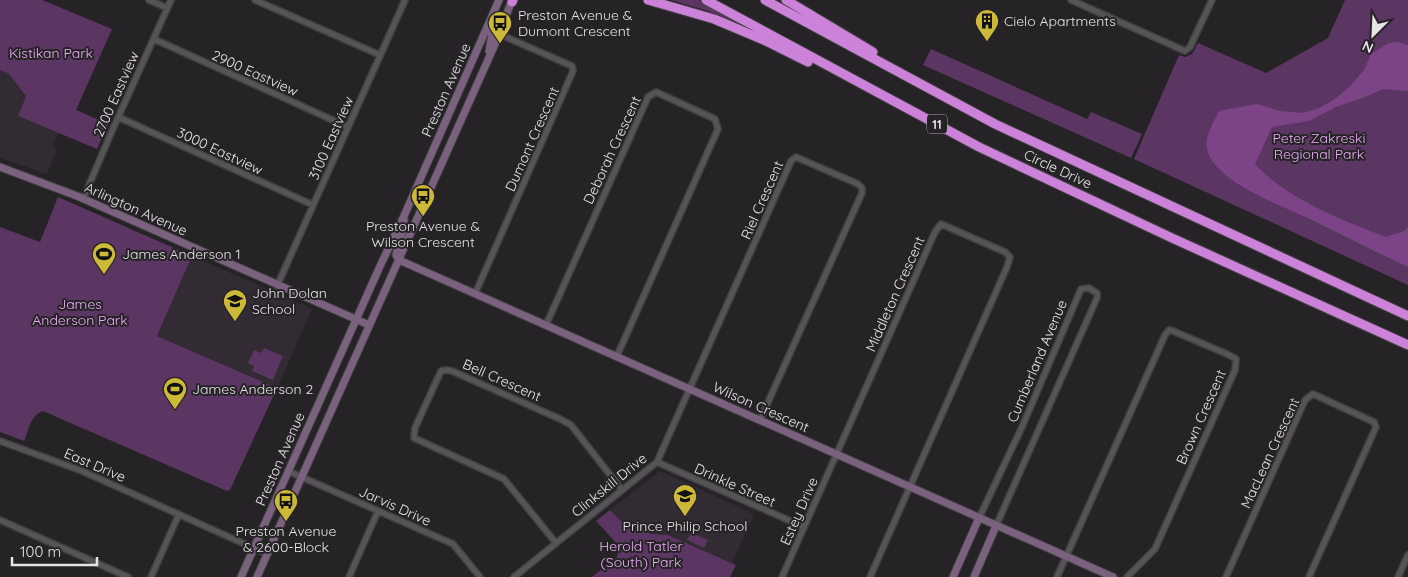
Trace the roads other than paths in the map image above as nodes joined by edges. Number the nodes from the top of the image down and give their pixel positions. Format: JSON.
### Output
{"nodes":[{"id":1,"x":149,"y":0,"type":"edge"},
{"id":2,"x":171,"y":0,"type":"edge"},
{"id":3,"x":255,"y":0,"type":"edge"},
{"id":4,"x":405,"y":0,"type":"edge"},
{"id":5,"x":499,"y":0,"type":"edge"},
{"id":6,"x":512,"y":0,"type":"edge"},
{"id":7,"x":648,"y":0,"type":"edge"},
{"id":8,"x":706,"y":0,"type":"edge"},
{"id":9,"x":765,"y":0,"type":"edge"},
{"id":10,"x":786,"y":0,"type":"edge"},
{"id":11,"x":1071,"y":0,"type":"edge"},
{"id":12,"x":1212,"y":0,"type":"edge"},
{"id":13,"x":168,"y":8,"type":"junction"},
{"id":14,"x":487,"y":28,"type":"junction"},
{"id":15,"x":499,"y":34,"type":"junction"},
{"id":16,"x":154,"y":39,"type":"junction"},
{"id":17,"x":380,"y":56,"type":"junction"},
{"id":18,"x":487,"y":61,"type":"junction"},
{"id":19,"x":939,"y":94,"type":"junction"},
{"id":20,"x":118,"y":117,"type":"junction"},
{"id":21,"x":930,"y":121,"type":"junction"},
{"id":22,"x":348,"y":127,"type":"junction"},
{"id":23,"x":0,"y":167,"type":"edge"},
{"id":24,"x":83,"y":199,"type":"junction"},
{"id":25,"x":313,"y":205,"type":"junction"},
{"id":26,"x":404,"y":216,"type":"junction"},
{"id":27,"x":399,"y":260,"type":"junction"},
{"id":28,"x":381,"y":264,"type":"junction"},
{"id":29,"x":278,"y":286,"type":"junction"},
{"id":30,"x":475,"y":294,"type":"junction"},
{"id":31,"x":1408,"y":316,"type":"edge"},
{"id":32,"x":357,"y":320,"type":"junction"},
{"id":33,"x":546,"y":325,"type":"junction"},
{"id":34,"x":369,"y":326,"type":"junction"},
{"id":35,"x":1408,"y":345,"type":"edge"},
{"id":36,"x":617,"y":356,"type":"junction"},
{"id":37,"x":690,"y":389,"type":"junction"},
{"id":38,"x":760,"y":420,"type":"junction"},
{"id":39,"x":0,"y":441,"type":"edge"},
{"id":40,"x":836,"y":454,"type":"junction"},
{"id":41,"x":657,"y":462,"type":"junction"},
{"id":42,"x":288,"y":471,"type":"junction"},
{"id":43,"x":302,"y":477,"type":"junction"},
{"id":44,"x":910,"y":487,"type":"junction"},
{"id":45,"x":622,"y":490,"type":"junction"},
{"id":46,"x":378,"y":511,"type":"junction"},
{"id":47,"x":179,"y":514,"type":"junction"},
{"id":48,"x":979,"y":518,"type":"junction"},
{"id":49,"x":0,"y":520,"type":"edge"},
{"id":50,"x":996,"y":526,"type":"junction"},
{"id":51,"x":804,"y":527,"type":"junction"},
{"id":52,"x":556,"y":543,"type":"junction"},
{"id":53,"x":254,"y":547,"type":"junction"},
{"id":54,"x":268,"y":554,"type":"junction"},
{"id":55,"x":1408,"y":555,"type":"edge"},
{"id":56,"x":1066,"y":556,"type":"junction"},
{"id":57,"x":128,"y":577,"type":"edge"},
{"id":58,"x":151,"y":577,"type":"edge"},
{"id":59,"x":241,"y":577,"type":"edge"},
{"id":60,"x":257,"y":577,"type":"edge"},
{"id":61,"x":349,"y":577,"type":"edge"},
{"id":62,"x":480,"y":577,"type":"edge"},
{"id":63,"x":514,"y":577,"type":"edge"},
{"id":64,"x":782,"y":577,"type":"edge"},
{"id":65,"x":870,"y":577,"type":"edge"},
{"id":66,"x":953,"y":577,"type":"edge"},
{"id":67,"x":974,"y":577,"type":"edge"},
{"id":68,"x":1057,"y":577,"type":"edge"},
{"id":69,"x":1114,"y":577,"type":"edge"},
{"id":70,"x":1128,"y":577,"type":"edge"},
{"id":71,"x":1226,"y":577,"type":"edge"},
{"id":72,"x":1309,"y":577,"type":"edge"},
{"id":73,"x":1398,"y":577,"type":"edge"}],
"edges":[{"from":1,"to":13,"type":"street"},
{"from":2,"to":13,"type":"street","name":"2700 Eastview"},
{"from":3,"to":17,"type":"street"},
{"from":4,"to":17,"type":"street","name":"3100 Eastview"},
{"from":5,"to":14,"type":"main road","name":"Preston Avenue"},
{"from":6,"to":15,"type":"main road","name":"Preston Avenue"},
{"from":7,"to":21,"type":"highway"},
{"from":8,"to":21,"type":"highway","name":"Circle Drive","number":"11"},
{"from":9,"to":19,"type":"highway","name":"Circle Drive","number":"11"},
{"from":10,"to":19,"type":"highway"},
{"from":11,"to":12,"type":"street"},
{"from":13,"to":16,"type":"street","name":"2700 Eastview"},
{"from":14,"to":18,"type":"main road","name":"Preston Avenue"},
{"from":14,"to":26,"type":"main road","name":"Preston Avenue"},
{"from":15,"to":18,"type":"main road","name":"Preston Avenue"},
{"from":15,"to":30,"type":"street","name":"Dumont Crescent"},
{"from":16,"to":20,"type":"street","name":"2700 Eastview"},
{"from":16,"to":22,"type":"street","name":"2900 Eastview"},
{"from":17,"to":22,"type":"street","name":"3100 Eastview"},
{"from":18,"to":27,"type":"main road","name":"Preston Avenue"},
{"from":19,"to":31,"type":"highway","name":"Circle Drive","number":"11"},
{"from":20,"to":24,"type":"street","name":"2700 Eastview"},
{"from":20,"to":25,"type":"street","name":"3000 Eastview"},
{"from":21,"to":35,"type":"highway","name":"Circle Drive","number":"11"},
{"from":22,"to":25,"type":"street","name":"3100 Eastview"},
{"from":23,"to":24,"type":"main road","name":"Arlington Avenue"},
{"from":24,"to":29,"type":"main road","name":"Arlington Avenue"},
{"from":25,"to":29,"type":"street","name":"3100 Eastview"},
{"from":26,"to":27,"type":"main road","name":"Preston Avenue"},
{"from":26,"to":28,"type":"main road","name":"Preston Avenue"},
{"from":27,"to":28,"type":"main road"},
{"from":27,"to":30,"type":"main road","name":"Wilson Crescent"},
{"from":27,"to":34,"type":"main road","name":"Preston Avenue"},
{"from":28,"to":32,"type":"main road","name":"Preston Avenue"},
{"from":29,"to":32,"type":"main road","name":"Arlington Avenue"},
{"from":30,"to":33,"type":"main road","name":"Wilson Crescent"},
{"from":32,"to":34,"type":"main road","name":"Arlington Avenue"},
{"from":32,"to":42,"type":"main road","name":"Preston Avenue"},
{"from":33,"to":36,"type":"main road","name":"Wilson Crescent"},
{"from":33,"to":36,"type":"street","name":"Deborah Crescent"},
{"from":34,"to":43,"type":"main road","name":"Preston Avenue"},
{"from":36,"to":37,"type":"main road","name":"Wilson Crescent"},
{"from":37,"to":38,"type":"main road","name":"Wilson Crescent"},
{"from":37,"to":38,"type":"street","name":"Riel Crescent"},
{"from":37,"to":41,"type":"street","name":"Clinkskill Drive"},
{"from":38,"to":40,"type":"main road","name":"Wilson Crescent"},
{"from":39,"to":47,"type":"street","name":"East Drive"},
{"from":40,"to":44,"type":"main road","name":"Wilson Crescent"},
{"from":40,"to":44,"type":"street","name":"Middleton Crescent"},
{"from":40,"to":51,"type":"street","name":"Estey Drive"},
{"from":41,"to":45,"type":"street","name":"Clinkskill Drive"},
{"from":41,"to":51,"type":"street","name":"Drinkle Street"},
{"from":42,"to":43,"type":"street","name":"Jarvis Drive"},
{"from":42,"to":53,"type":"main road","name":"Preston Avenue"},
{"from":43,"to":46,"type":"street","name":"Jarvis Drive"},
{"from":43,"to":54,"type":"main road","name":"Preston Avenue"},
{"from":44,"to":48,"type":"main road","name":"Wilson Crescent"},
{"from":44,"to":65,"type":"street"},
{"from":45,"to":52,"type":"street","name":"Clinkskill Drive"},
{"from":45,"to":52,"type":"street","name":"Bell Crescent"},
{"from":46,"to":61,"type":"street"},
{"from":46,"to":62,"type":"street","name":"Jarvis Drive"},
{"from":47,"to":53,"type":"street","name":"East Drive"},
{"from":47,"to":58,"type":"street"},
{"from":48,"to":50,"type":"main road","name":"Wilson Crescent"},
{"from":48,"to":50,"type":"street","name":"Cumberland Avenue"},
{"from":48,"to":66,"type":"main road","name":"Cumberland Avenue"},
{"from":49,"to":57,"type":"street"},
{"from":50,"to":56,"type":"main road","name":"Wilson Crescent"},
{"from":50,"to":67,"type":"main road","name":"Cumberland Avenue"},
{"from":51,"to":64,"type":"street","name":"Estey Drive"},
{"from":52,"to":63,"type":"street","name":"Clinkskill Drive"},
{"from":53,"to":54,"type":"street","name":"East Drive"},
{"from":53,"to":59,"type":"main road","name":"Preston Avenue"},
{"from":54,"to":60,"type":"main road","name":"Preston Avenue"},
{"from":55,"to":73,"type":"street"},
{"from":56,"to":68,"type":"street"},
{"from":56,"to":69,"type":"main road","name":"Wilson Crescent"},
{"from":56,"to":70,"type":"street","name":"Brown Crescent"},
{"from":71,"to":72,"type":"street","name":"MacLean Crescent"}]}
